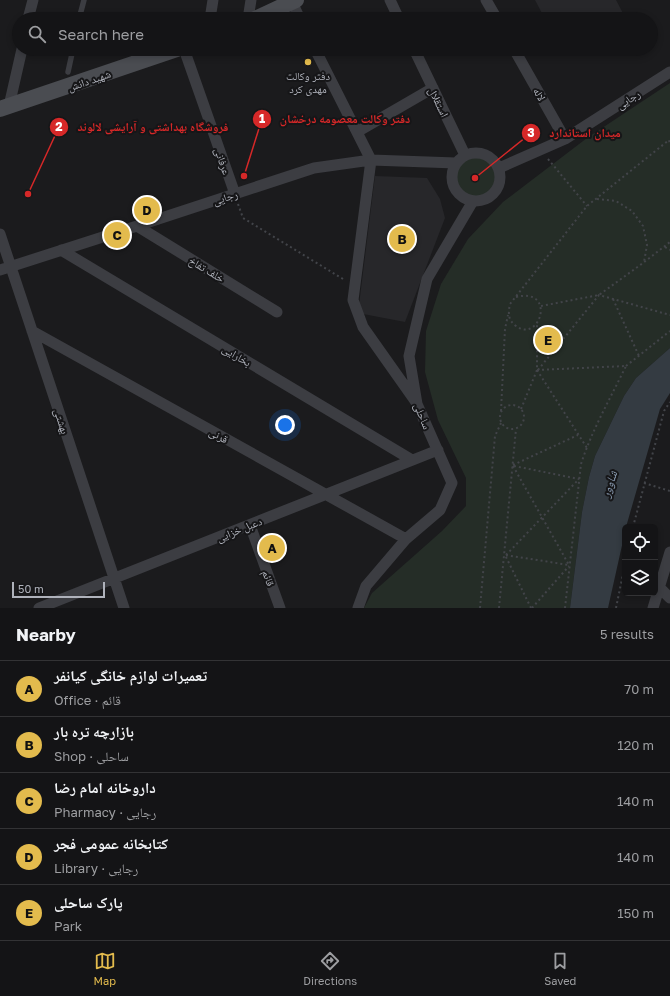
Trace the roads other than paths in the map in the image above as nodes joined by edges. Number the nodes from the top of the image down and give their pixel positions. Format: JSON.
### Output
{"nodes":[{"id":1,"x":33,"y":0,"type":"edge"},
{"id":2,"x":84,"y":0,"type":"edge"},
{"id":3,"x":213,"y":0,"type":"edge"},
{"id":4,"x":251,"y":0,"type":"edge"},
{"id":5,"x":390,"y":0,"type":"edge"},
{"id":6,"x":486,"y":0,"type":"edge"},
{"id":7,"x":294,"y":1,"type":"edge"},
{"id":8,"x":30,"y":12,"type":"edge"},
{"id":9,"x":81,"y":12,"type":"edge"},
{"id":10,"x":211,"y":12,"type":"edge"},
{"id":11,"x":249,"y":12,"type":"edge"},
{"id":12,"x":270,"y":12,"type":"edge"},
{"id":13,"x":298,"y":12,"type":"edge"},
{"id":14,"x":396,"y":12,"type":"edge"},
{"id":15,"x":493,"y":12,"type":"edge"},
{"id":16,"x":20,"y":56,"type":"edge"},
{"id":17,"x":71,"y":56,"type":"edge"},
{"id":18,"x":156,"y":56,"type":"edge"},
{"id":19,"x":186,"y":56,"type":"edge"},
{"id":20,"x":319,"y":56,"type":"edge"},
{"id":21,"x":417,"y":56,"type":"edge"},
{"id":22,"x":518,"y":56,"type":"edge"},
{"id":23,"x":68,"y":72,"type":"dead end"},
{"id":24,"x":670,"y":72,"type":"edge"},
{"id":25,"x":433,"y":88,"type":"junction"},
{"id":26,"x":5,"y":107,"type":"edge"},
{"id":27,"x":357,"y":132,"type":"junction"},
{"id":28,"x":565,"y":139,"type":"junction"},
{"id":29,"x":465,"y":155,"type":"junction"},
{"id":30,"x":371,"y":160,"type":"junction"},
{"id":31,"x":456,"y":163,"type":"junction"},
{"id":32,"x":499,"y":168,"type":"junction"},
{"id":33,"x":235,"y":194,"type":"junction"},
{"id":34,"x":473,"y":201,"type":"junction"},
{"id":35,"x":138,"y":226,"type":"junction"},
{"id":36,"x":0,"y":234,"type":"edge"},
{"id":37,"x":61,"y":250,"type":"junction"},
{"id":38,"x":5,"y":268,"type":"edge"},
{"id":39,"x":277,"y":312,"type":"dead end"},
{"id":40,"x":32,"y":330,"type":"junction"},
{"id":41,"x":417,"y":404,"type":"junction"},
{"id":42,"x":438,"y":450,"type":"junction"},
{"id":43,"x":412,"y":460,"type":"junction"},
{"id":44,"x":326,"y":495,"type":"junction"},
{"id":45,"x":250,"y":525,"type":"junction"},
{"id":46,"x":406,"y":540,"type":"junction"},
{"id":47,"x":670,"y":552,"type":"edge"},
{"id":48,"x":114,"y":579,"type":"junction"},
{"id":49,"x":659,"y":587,"type":"junction"},
{"id":50,"x":670,"y":598,"type":"edge"},
{"id":51,"x":39,"y":608,"type":"edge"},
{"id":52,"x":124,"y":608,"type":"edge"},
{"id":53,"x":280,"y":608,"type":"edge"},
{"id":54,"x":358,"y":608,"type":"edge"},
{"id":55,"x":653,"y":608,"type":"edge"}],
"edges":[{"from":1,"to":8,"type":"street"},
{"from":2,"to":9,"type":"lane"},
{"from":3,"to":10,"type":"street"},
{"from":4,"to":11,"type":"street"},
{"from":5,"to":14,"type":"street"},
{"from":6,"to":15,"type":"street"},
{"from":7,"to":12,"type":"main road"},
{"from":7,"to":13,"type":"street"},
{"from":16,"to":26,"type":"street"},
{"from":17,"to":23,"type":"lane"},
{"from":18,"to":26,"type":"main road","name":"شهید دانش"},
{"from":19,"to":33,"type":"street","name":"عرفانی"},
{"from":20,"to":27,"type":"street"},
{"from":21,"to":25,"type":"street","name":"استقلال"},
{"from":22,"to":28,"type":"street","name":"لاله"},
{"from":24,"to":28,"type":"street","name":"رجایی"},
{"from":25,"to":27,"type":"street"},
{"from":25,"to":29,"type":"street","name":"استقلال"},
{"from":27,"to":30,"type":"street"},
{"from":28,"to":32,"type":"street","name":"رجایی"},
{"from":29,"to":31,"type":"street"},
{"from":29,"to":32,"type":"street"},
{"from":30,"to":31,"type":"street","name":"رجایی"},
{"from":30,"to":33,"type":"street","name":"رجایی"},
{"from":30,"to":41,"type":"street"},
{"from":31,"to":34,"type":"street"},
{"from":32,"to":34,"type":"street"},
{"from":33,"to":35,"type":"street","name":"رجایی"},
{"from":34,"to":41,"type":"street","name":"ساحلی"},
{"from":35,"to":37,"type":"street","name":"رجایی"},
{"from":35,"to":39,"type":"street","name":"خلف تفاخ"},
{"from":36,"to":38,"type":"street","name":"بهشتی"},
{"from":37,"to":38,"type":"street","name":"رجایی"},
{"from":37,"to":43,"type":"street","name":"بخارایی"},
{"from":38,"to":40,"type":"street","name":"بهشتی"},
{"from":40,"to":44,"type":"street","name":"قرنی"},
{"from":40,"to":48,"type":"street","name":"بهشتی"},
{"from":41,"to":42,"type":"street","name":"ساحلی"},
{"from":42,"to":43,"type":"street","name":"دعبل خزایی"},
{"from":42,"to":46,"type":"street","name":"ساحلی"},
{"from":43,"to":44,"type":"street","name":"دعبل خزایی"},
{"from":44,"to":45,"type":"street","name":"دعبل خزایی"},
{"from":44,"to":46,"type":"street","name":"قرنی"},
{"from":45,"to":48,"type":"street","name":"دعبل خزایی"},
{"from":45,"to":53,"type":"street","name":"قائم"},
{"from":46,"to":54,"type":"street","name":"ساحلی"},
{"from":47,"to":49,"type":"street"},
{"from":48,"to":51,"type":"street","name":"دعبل خزایی"},
{"from":48,"to":52,"type":"street","name":"بهشتی"},
{"from":49,"to":50,"type":"street"},
{"from":49,"to":55,"type":"street"}]}
